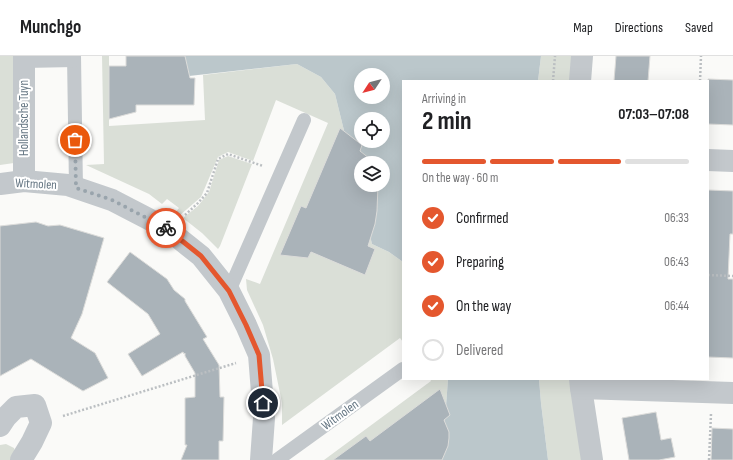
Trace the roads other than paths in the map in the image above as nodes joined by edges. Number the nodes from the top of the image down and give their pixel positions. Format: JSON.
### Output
{"nodes":[{"id":1,"x":582,"y":56,"type":"edge"},
{"id":2,"x":74,"y":58,"type":"edge"},
{"id":3,"x":24,"y":59,"type":"edge"},
{"id":4,"x":580,"y":80,"type":"edge"},
{"id":5,"x":304,"y":120,"type":"dead end"},
{"id":6,"x":709,"y":160,"type":"edge"},
{"id":7,"x":733,"y":161,"type":"edge"},
{"id":8,"x":24,"y":181,"type":"junction"},
{"id":9,"x":0,"y":184,"type":"edge"},
{"id":10,"x":76,"y":188,"type":"junction"},
{"id":11,"x":229,"y":291,"type":"junction"},
{"id":12,"x":402,"y":370,"type":"edge"},
{"id":13,"x":580,"y":384,"type":"edge"},
{"id":14,"x":733,"y":393,"type":"edge"},
{"id":15,"x":0,"y":426,"type":"edge"},
{"id":16,"x":21,"y":460,"type":"edge"},
{"id":17,"x":261,"y":460,"type":"edge"},
{"id":18,"x":277,"y":460,"type":"edge"},
{"id":19,"x":592,"y":460,"type":"edge"}],
"edges":[{"from":1,"to":4,"type":"street"},
{"from":2,"to":3,"type":"lane"},
{"from":2,"to":10,"type":"lane"},
{"from":3,"to":8,"type":"street","name":"Hollandsche Tuyn"},
{"from":5,"to":11,"type":"lane"},
{"from":6,"to":7,"type":"street"},
{"from":8,"to":9,"type":"street","name":"Witmolen"},
{"from":8,"to":10,"type":"street","name":"Witmolen"},
{"from":10,"to":11,"type":"street","name":"Witmolen"},
{"from":11,"to":17,"type":"street","name":"Witmolen"},
{"from":12,"to":18,"type":"lane","name":"Witmolen"},
{"from":13,"to":14,"type":"street"},
{"from":13,"to":19,"type":"street"},
{"from":15,"to":16,"type":"street"}]}
